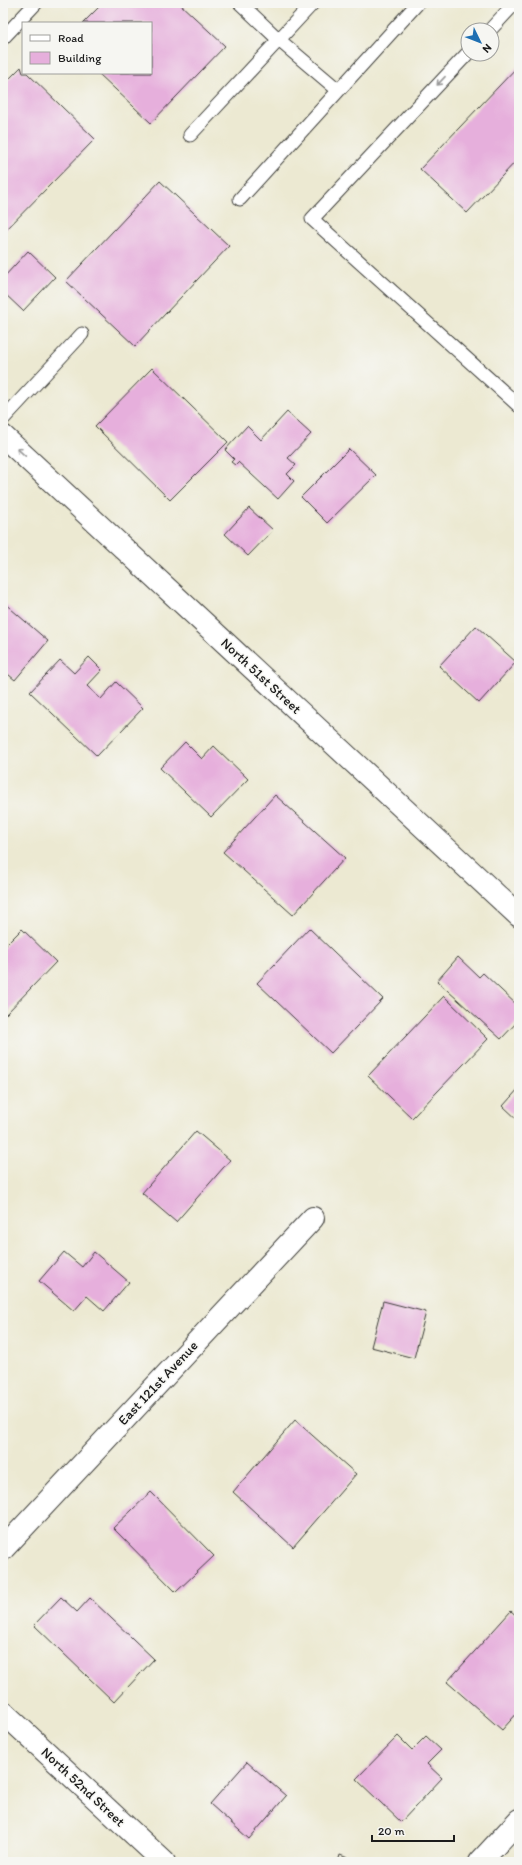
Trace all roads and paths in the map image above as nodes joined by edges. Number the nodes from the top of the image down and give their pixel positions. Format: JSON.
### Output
{"nodes":[{"id":1,"x":36,"y":3,"type":"edge"},
{"id":2,"x":240,"y":3,"type":"edge"},
{"id":3,"x":313,"y":3,"type":"edge"},
{"id":4,"x":418,"y":3,"type":"edge"},
{"id":5,"x":515,"y":3,"type":"edge"},
{"id":6,"x":497,"y":22,"type":"edge"},
{"id":7,"x":3,"y":38,"type":"edge"},
{"id":8,"x":279,"y":40,"type":"junction"},
{"id":9,"x":460,"y":62,"type":"edge"},
{"id":10,"x":338,"y":90,"type":"junction"},
{"id":11,"x":190,"y":135,"type":"dead end"},
{"id":12,"x":240,"y":199,"type":"dead end"},
{"id":13,"x":82,"y":334,"type":"dead end"},
{"id":14,"x":519,"y":406,"type":"edge"},
{"id":15,"x":3,"y":419,"type":"edge"},
{"id":16,"x":3,"y":436,"type":"edge"},
{"id":17,"x":519,"y":916,"type":"edge"},
{"id":18,"x":313,"y":1218,"type":"dead end"},
{"id":19,"x":3,"y":1549,"type":"edge"},
{"id":20,"x":3,"y":1712,"type":"edge"},
{"id":21,"x":519,"y":1820,"type":"edge"},
{"id":22,"x":164,"y":1862,"type":"edge"},
{"id":23,"x":480,"y":1862,"type":"edge"}],
"edges":[{"from":1,"to":7,"type":"lane"},
{"from":2,"to":8,"type":"lane"},
{"from":3,"to":8,"type":"lane"},
{"from":4,"to":10,"type":"lane"},
{"from":5,"to":6,"type":"lane"},
{"from":8,"to":10,"type":"lane"},
{"from":8,"to":11,"type":"lane"},
{"from":9,"to":14,"type":"lane","one_way":true},
{"from":10,"to":12,"type":"lane"},
{"from":13,"to":15,"type":"lane"},
{"from":17,"to":16,"type":"street","name":"North 51st Street","one_way":true},
{"from":18,"to":19,"type":"street","name":"East 121st Avenue"},
{"from":20,"to":22,"type":"street","name":"North 52nd Street"},
{"from":21,"to":23,"type":"street"}]}
